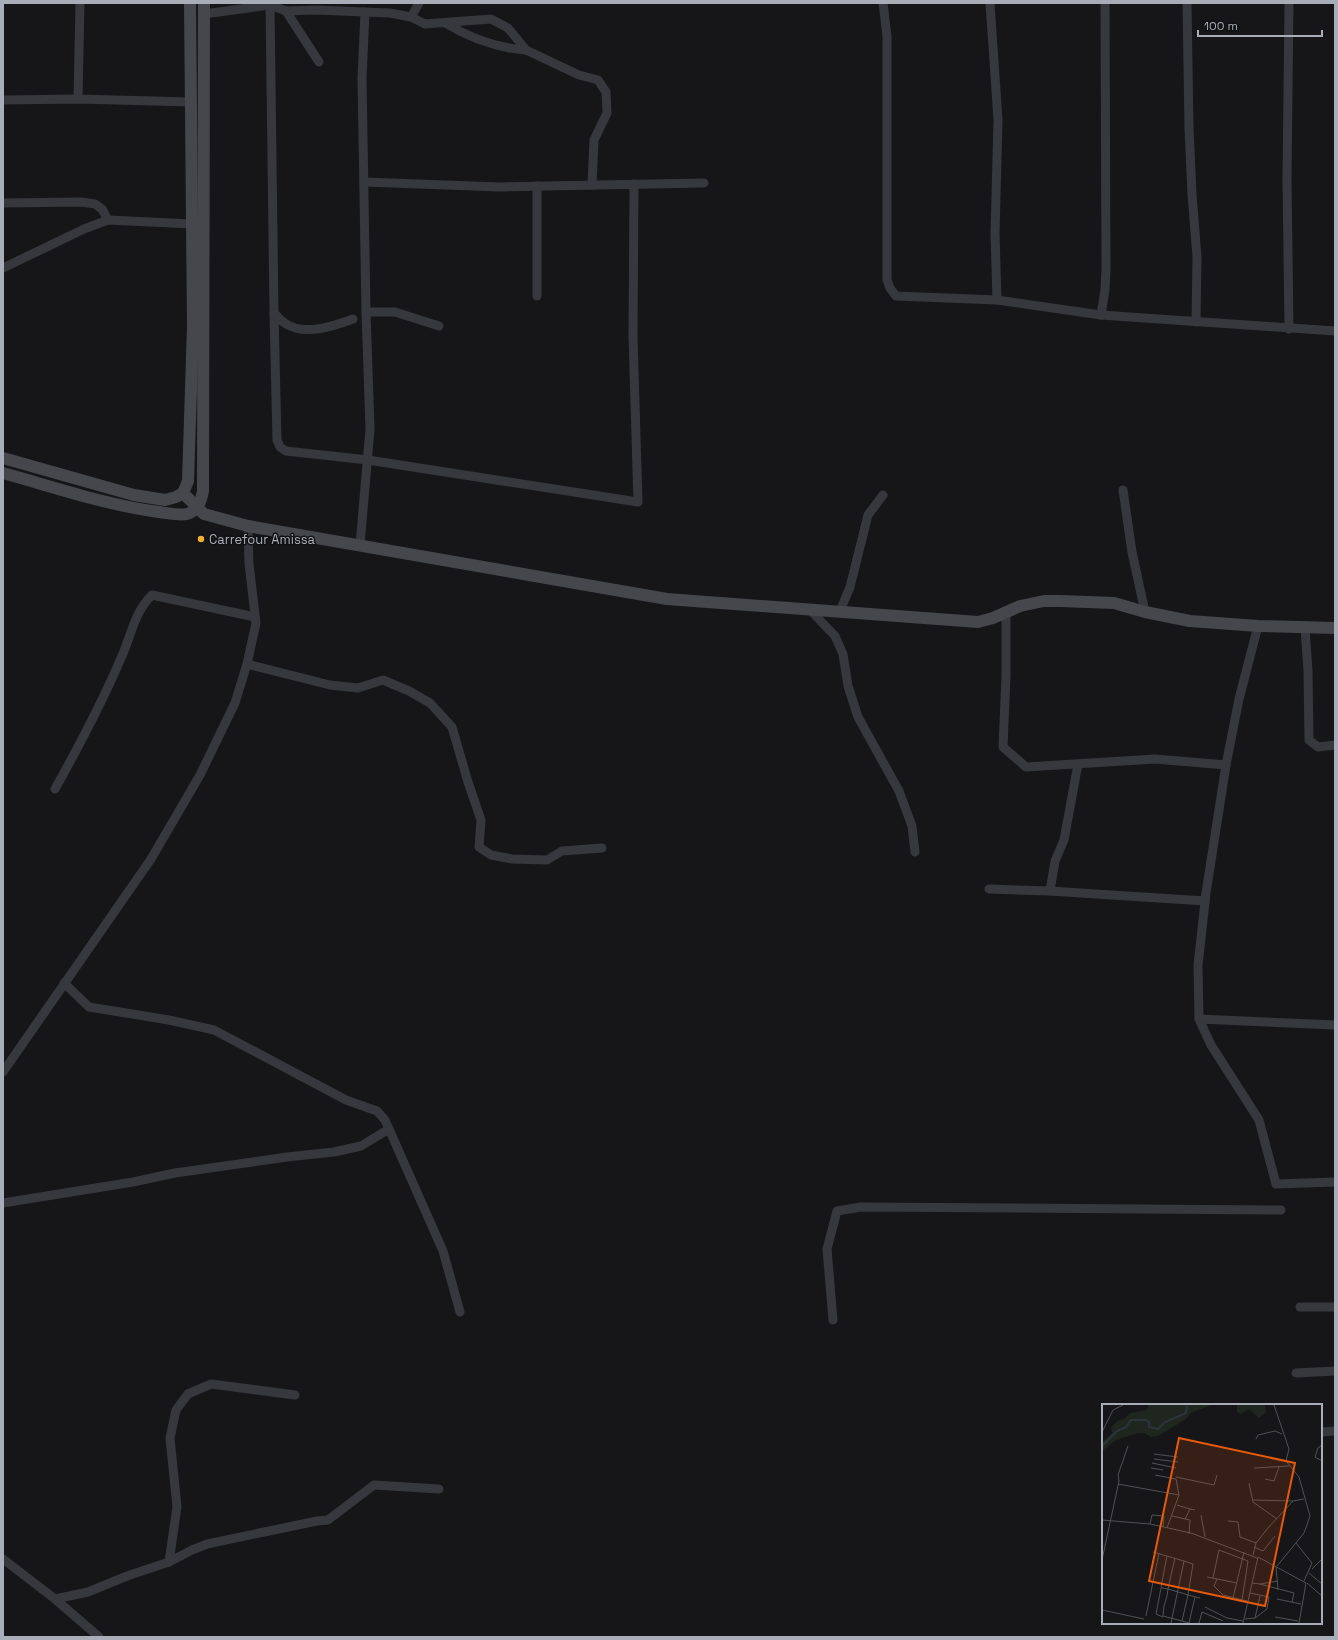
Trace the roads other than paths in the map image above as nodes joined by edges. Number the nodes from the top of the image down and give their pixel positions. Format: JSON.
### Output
{"nodes":[{"id":1,"x":80,"y":3,"type":"edge"},
{"id":2,"x":190,"y":3,"type":"edge"},
{"id":3,"x":419,"y":3,"type":"edge"},
{"id":4,"x":883,"y":3,"type":"edge"},
{"id":5,"x":990,"y":3,"type":"edge"},
{"id":6,"x":1105,"y":3,"type":"edge"},
{"id":7,"x":1187,"y":3,"type":"edge"},
{"id":8,"x":1289,"y":3,"type":"edge"},
{"id":9,"x":270,"y":5,"type":"junction"},
{"id":10,"x":204,"y":8,"type":"edge"},
{"id":11,"x":286,"y":11,"type":"junction"},
{"id":12,"x":365,"y":12,"type":"junction"},
{"id":13,"x":411,"y":17,"type":"junction"},
{"id":14,"x":445,"y":23,"type":"junction"},
{"id":15,"x":526,"y":50,"type":"junction"},
{"id":16,"x":319,"y":62,"type":"dead end"},
{"id":17,"x":78,"y":99,"type":"junction"},
{"id":18,"x":3,"y":100,"type":"edge"},
{"id":19,"x":191,"y":102,"type":"junction"},
{"id":20,"x":364,"y":182,"type":"junction"},
{"id":21,"x":704,"y":182,"type":"dead end"},
{"id":22,"x":634,"y":184,"type":"junction"},
{"id":23,"x":592,"y":185,"type":"junction"},
{"id":24,"x":537,"y":186,"type":"junction"},
{"id":25,"x":3,"y":203,"type":"edge"},
{"id":26,"x":108,"y":220,"type":"junction"},
{"id":27,"x":192,"y":224,"type":"junction"},
{"id":28,"x":3,"y":268,"type":"edge"},
{"id":29,"x":537,"y":296,"type":"dead end"},
{"id":30,"x":997,"y":300,"type":"junction"},
{"id":31,"x":366,"y":312,"type":"junction"},
{"id":32,"x":274,"y":313,"type":"junction"},
{"id":33,"x":1101,"y":315,"type":"junction"},
{"id":34,"x":353,"y":319,"type":"dead end"},
{"id":35,"x":1196,"y":322,"type":"junction"},
{"id":36,"x":440,"y":326,"type":"dead end"},
{"id":37,"x":1289,"y":329,"type":"junction"},
{"id":38,"x":1335,"y":331,"type":"edge"},
{"id":39,"x":3,"y":458,"type":"edge"},
{"id":40,"x":368,"y":460,"type":"junction"},
{"id":41,"x":3,"y":473,"type":"edge"},
{"id":42,"x":1123,"y":490,"type":"dead end"},
{"id":43,"x":183,"y":493,"type":"junction"},
{"id":44,"x":883,"y":495,"type":"dead end"},
{"id":45,"x":197,"y":508,"type":"junction"},
{"id":46,"x":248,"y":526,"type":"junction"},
{"id":47,"x":360,"y":545,"type":"junction"},
{"id":48,"x":810,"y":610,"type":"junction"},
{"id":49,"x":840,"y":611,"type":"junction"},
{"id":50,"x":1006,"y":612,"type":"junction"},
{"id":51,"x":1145,"y":612,"type":"junction"},
{"id":52,"x":255,"y":617,"type":"junction"},
{"id":53,"x":1258,"y":626,"type":"junction"},
{"id":54,"x":1305,"y":628,"type":"junction"},
{"id":55,"x":1335,"y":628,"type":"edge"},
{"id":56,"x":247,"y":664,"type":"junction"},
{"id":57,"x":1335,"y":745,"type":"edge"},
{"id":58,"x":1078,"y":764,"type":"junction"},
{"id":59,"x":1226,"y":765,"type":"junction"},
{"id":60,"x":54,"y":789,"type":"dead end"},
{"id":61,"x":602,"y":848,"type":"dead end"},
{"id":62,"x":916,"y":852,"type":"dead end"},
{"id":63,"x":989,"y":888,"type":"dead end"},
{"id":64,"x":1050,"y":891,"type":"junction"},
{"id":65,"x":1206,"y":901,"type":"junction"},
{"id":66,"x":64,"y":983,"type":"junction"},
{"id":67,"x":1199,"y":1019,"type":"junction"},
{"id":68,"x":1335,"y":1025,"type":"edge"},
{"id":69,"x":3,"y":1072,"type":"edge"},
{"id":70,"x":389,"y":1129,"type":"junction"},
{"id":71,"x":1335,"y":1182,"type":"edge"},
{"id":72,"x":3,"y":1204,"type":"edge"},
{"id":73,"x":1281,"y":1210,"type":"dead end"},
{"id":74,"x":1300,"y":1307,"type":"dead end"},
{"id":75,"x":1335,"y":1307,"type":"edge"},
{"id":76,"x":460,"y":1312,"type":"dead end"},
{"id":77,"x":833,"y":1320,"type":"dead end"},
{"id":78,"x":1335,"y":1371,"type":"edge"},
{"id":79,"x":1296,"y":1373,"type":"dead end"},
{"id":80,"x":295,"y":1395,"type":"dead end"},
{"id":81,"x":1335,"y":1431,"type":"edge"},
{"id":82,"x":1322,"y":1432,"type":"edge"},
{"id":83,"x":439,"y":1489,"type":"dead end"},
{"id":84,"x":3,"y":1559,"type":"edge"},
{"id":85,"x":169,"y":1562,"type":"junction"},
{"id":86,"x":55,"y":1599,"type":"junction"},
{"id":87,"x":99,"y":1637,"type":"edge"}],
"edges":[{"from":1,"to":17,"type":"street"},
{"from":2,"to":19,"type":"street"},
{"from":3,"to":13,"type":"street"},
{"from":4,"to":30,"type":"street"},
{"from":5,"to":30,"type":"street"},
{"from":6,"to":33,"type":"street"},
{"from":7,"to":35,"type":"street"},
{"from":8,"to":37,"type":"street"},
{"from":9,"to":10,"type":"street"},
{"from":9,"to":11,"type":"street"},
{"from":9,"to":32,"type":"street"},
{"from":10,"to":45,"type":"street"},
{"from":11,"to":12,"type":"street"},
{"from":11,"to":16,"type":"street"},
{"from":12,"to":13,"type":"street"},
{"from":12,"to":20,"type":"street"},
{"from":13,"to":14,"type":"street"},
{"from":14,"to":15,"type":"street"},
{"from":14,"to":15,"type":"street"},
{"from":15,"to":23,"type":"street"},
{"from":17,"to":18,"type":"street"},
{"from":17,"to":19,"type":"street"},
{"from":19,"to":27,"type":"street"},
{"from":20,"to":24,"type":"street"},
{"from":20,"to":31,"type":"street"},
{"from":21,"to":22,"type":"street"},
{"from":22,"to":23,"type":"street"},
{"from":22,"to":40,"type":"street"},
{"from":23,"to":24,"type":"street"},
{"from":24,"to":29,"type":"street"},
{"from":25,"to":26,"type":"street"},
{"from":26,"to":27,"type":"street"},
{"from":26,"to":28,"type":"street"},
{"from":27,"to":43,"type":"street"},
{"from":30,"to":33,"type":"street"},
{"from":31,"to":36,"type":"street"},
{"from":31,"to":40,"type":"street"},
{"from":32,"to":34,"type":"street"},
{"from":32,"to":40,"type":"street"},
{"from":33,"to":35,"type":"street"},
{"from":35,"to":37,"type":"street"},
{"from":37,"to":38,"type":"street"},
{"from":39,"to":43,"type":"street"},
{"from":40,"to":47,"type":"street"},
{"from":41,"to":45,"type":"street"},
{"from":42,"to":51,"type":"street"},
{"from":43,"to":45,"type":"street"},
{"from":44,"to":49,"type":"street"},
{"from":45,"to":46,"type":"street"},
{"from":46,"to":47,"type":"street"},
{"from":46,"to":52,"type":"street"},
{"from":47,"to":48,"type":"street"},
{"from":48,"to":49,"type":"street"},
{"from":48,"to":62,"type":"street"},
{"from":49,"to":50,"type":"street"},
{"from":50,"to":51,"type":"street"},
{"from":50,"to":58,"type":"street"},
{"from":51,"to":53,"type":"street"},
{"from":52,"to":56,"type":"street"},
{"from":52,"to":60,"type":"street"},
{"from":53,"to":54,"type":"street"},
{"from":53,"to":59,"type":"street"},
{"from":54,"to":55,"type":"street"},
{"from":54,"to":57,"type":"street"},
{"from":56,"to":61,"type":"street"},
{"from":56,"to":66,"type":"street"},
{"from":58,"to":59,"type":"street"},
{"from":58,"to":64,"type":"street"},
{"from":59,"to":65,"type":"street"},
{"from":63,"to":64,"type":"street"},
{"from":64,"to":65,"type":"street"},
{"from":65,"to":67,"type":"street"},
{"from":66,"to":69,"type":"street"},
{"from":66,"to":70,"type":"street"},
{"from":67,"to":68,"type":"street"},
{"from":67,"to":71,"type":"street"},
{"from":70,"to":72,"type":"street"},
{"from":70,"to":76,"type":"street"},
{"from":73,"to":77,"type":"street"},
{"from":74,"to":75,"type":"street"},
{"from":78,"to":79,"type":"street"},
{"from":80,"to":85,"type":"street"},
{"from":81,"to":82,"type":"street"},
{"from":83,"to":85,"type":"street"},
{"from":84,"to":86,"type":"street"},
{"from":85,"to":86,"type":"street"},
{"from":86,"to":87,"type":"street"}]}
